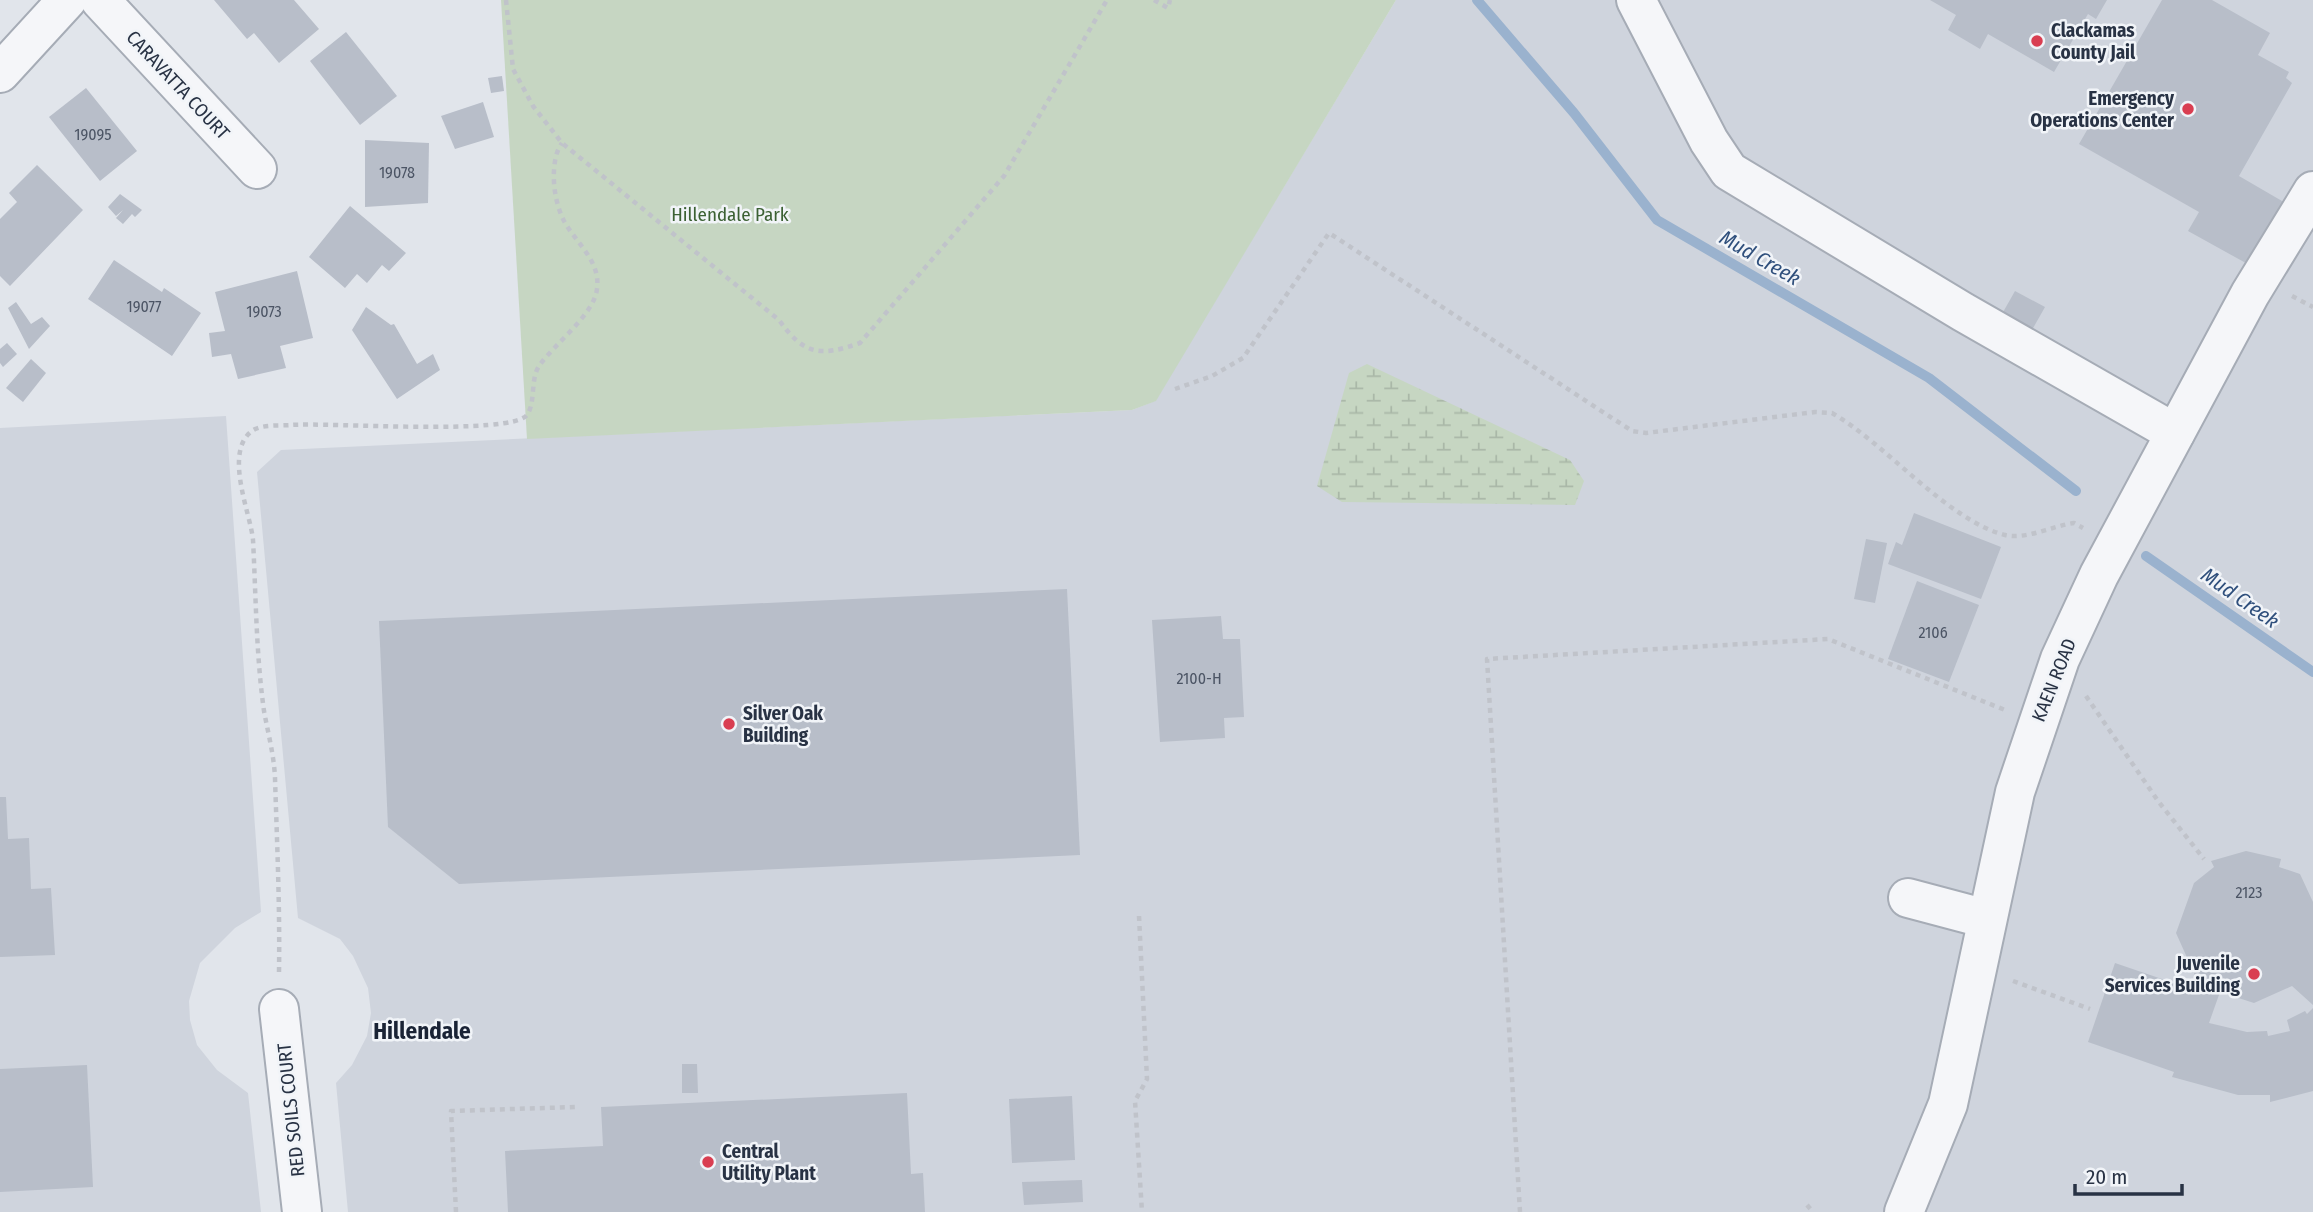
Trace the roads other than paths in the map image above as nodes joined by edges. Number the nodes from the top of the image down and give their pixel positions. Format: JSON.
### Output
{"nodes":[{"id":1,"x":67,"y":0,"type":"edge"},
{"id":2,"x":100,"y":0,"type":"edge"},
{"id":3,"x":1636,"y":0,"type":"edge"},
{"id":4,"x":0,"y":73,"type":"edge"},
{"id":5,"x":257,"y":169,"type":"dead end"},
{"id":6,"x":2313,"y":191,"type":"edge"},
{"id":7,"x":2175,"y":433,"type":"junction"},
{"id":8,"x":1908,"y":898,"type":"dead end"},
{"id":9,"x":1987,"y":919,"type":"junction"},
{"id":10,"x":279,"y":1009,"type":"road end"},
{"id":11,"x":302,"y":1212,"type":"edge"},
{"id":12,"x":1904,"y":1212,"type":"edge"}],
"edges":[{"from":1,"to":4,"type":"street"},
{"from":2,"to":5,"type":"street","name":"CARAVATTA COURT"},
{"from":3,"to":7,"type":"street"},
{"from":6,"to":7,"type":"street","name":"KAEN ROAD"},
{"from":7,"to":9,"type":"street","name":"KAEN ROAD"},
{"from":8,"to":9,"type":"street"},
{"from":9,"to":12,"type":"street","name":"KAEN ROAD"},
{"from":10,"to":11,"type":"street","name":"RED SOILS COURT"}]}
